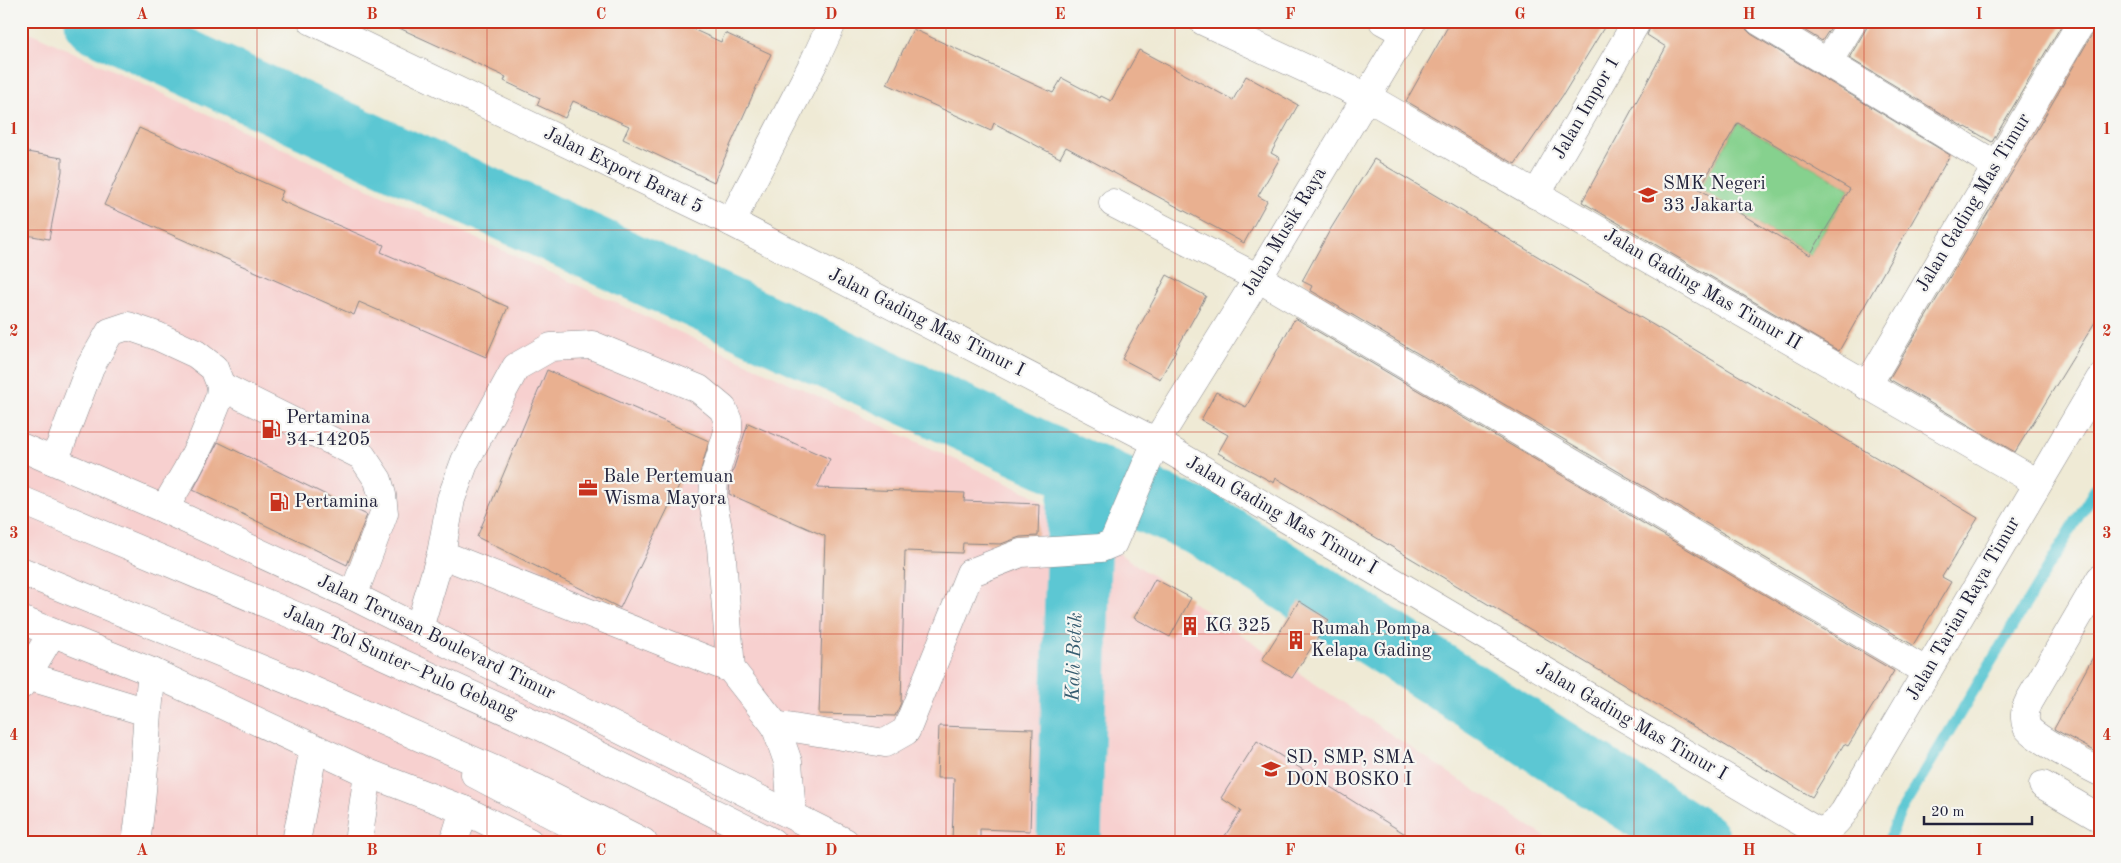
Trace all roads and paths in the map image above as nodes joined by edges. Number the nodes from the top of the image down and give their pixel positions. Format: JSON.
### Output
{"nodes":[{"id":1,"x":312,"y":21,"type":"edge"},
{"id":2,"x":1203,"y":21,"type":"edge"},
{"id":3,"x":1636,"y":21,"type":"edge"},
{"id":4,"x":1759,"y":21,"type":"edge"},
{"id":5,"x":1853,"y":21,"type":"edge"},
{"id":6,"x":2082,"y":21,"type":"edge"},
{"id":7,"x":826,"y":24,"type":"edge"},
{"id":8,"x":1400,"y":25,"type":"edge"},
{"id":9,"x":1828,"y":62,"type":"junction"},
{"id":10,"x":1366,"y":97,"type":"junction"},
{"id":11,"x":1997,"y":166,"type":"junction"},
{"id":12,"x":1536,"y":195,"type":"junction"},
{"id":13,"x":1113,"y":203,"type":"dead end"},
{"id":14,"x":730,"y":222,"type":"junction"},
{"id":15,"x":1258,"y":278,"type":"junction"},
{"id":16,"x":2100,"y":379,"type":"edge"},
{"id":17,"x":221,"y":386,"type":"junction"},
{"id":18,"x":1867,"y":386,"type":"junction"},
{"id":19,"x":21,"y":446,"type":"edge"},
{"id":20,"x":1151,"y":451,"type":"junction"},
{"id":21,"x":52,"y":460,"type":"junction"},
{"id":22,"x":2038,"y":483,"type":"junction"},
{"id":23,"x":21,"y":501,"type":"edge"},
{"id":24,"x":164,"y":509,"type":"junction"},
{"id":25,"x":441,"y":554,"type":"junction"},
{"id":26,"x":21,"y":571,"type":"edge"},
{"id":27,"x":21,"y":577,"type":"edge"},
{"id":28,"x":2100,"y":580,"type":"edge"},
{"id":29,"x":353,"y":596,"type":"junction"},
{"id":30,"x":21,"y":620,"type":"edge"},
{"id":31,"x":419,"y":628,"type":"junction"},
{"id":32,"x":52,"y":633,"type":"junction"},
{"id":33,"x":731,"y":669,"type":"junction"},
{"id":34,"x":152,"y":672,"type":"junction"},
{"id":35,"x":1927,"y":672,"type":"junction"},
{"id":36,"x":23,"y":679,"type":"edge"},
{"id":37,"x":147,"y":712,"type":"junction"},
{"id":38,"x":775,"y":725,"type":"junction"},
{"id":39,"x":317,"y":749,"type":"junction"},
{"id":40,"x":2100,"y":772,"type":"edge"},
{"id":41,"x":368,"y":773,"type":"junction"},
{"id":42,"x":2043,"y":785,"type":"dead end"},
{"id":43,"x":464,"y":810,"type":"junction"},
{"id":44,"x":792,"y":814,"type":"junction"},
{"id":45,"x":2100,"y":818,"type":"edge"},
{"id":46,"x":1821,"y":831,"type":"joint"},
{"id":47,"x":136,"y":842,"type":"edge"},
{"id":48,"x":296,"y":842,"type":"edge"},
{"id":49,"x":358,"y":842,"type":"edge"},
{"id":50,"x":454,"y":842,"type":"edge"},
{"id":51,"x":529,"y":842,"type":"edge"},
{"id":52,"x":604,"y":842,"type":"edge"},
{"id":53,"x":643,"y":842,"type":"edge"},
{"id":54,"x":764,"y":842,"type":"edge"},
{"id":55,"x":772,"y":842,"type":"edge"},
{"id":56,"x":845,"y":842,"type":"edge"}],
"edges":[{"from":1,"to":14,"type":"main road","name":"Jalan Export Barat 5"},
{"from":2,"to":10,"type":"main road","name":"Jalan Gading Mas Timur II"},
{"from":3,"to":12,"type":"main road","name":"Jalan Impor 1"},
{"from":4,"to":9,"type":"main road"},
{"from":5,"to":9,"type":"main road"},
{"from":6,"to":11,"type":"main road","name":"Jalan Gading Mas Timur"},
{"from":7,"to":14,"type":"main road"},
{"from":8,"to":10,"type":"main road","name":"Jalan Musik Raya"},
{"from":9,"to":11,"type":"main road"},
{"from":10,"to":12,"type":"main road","name":"Jalan Gading Mas Timur II"},
{"from":10,"to":15,"type":"main road","name":"Jalan Musik Raya"},
{"from":11,"to":18,"type":"main road","name":"Jalan Gading Mas Timur"},
{"from":12,"to":18,"type":"main road","name":"Jalan Gading Mas Timur II"},
{"from":13,"to":15,"type":"main road"},
{"from":14,"to":20,"type":"main road","name":"Jalan Gading Mas Timur I"},
{"from":15,"to":20,"type":"main road","name":"Jalan Musik Raya"},
{"from":15,"to":35,"type":"main road"},
{"from":16,"to":22,"type":"main road","name":"Jalan Tarian Raya Timur"},
{"from":17,"to":21,"type":"main road"},
{"from":17,"to":24,"type":"main road"},
{"from":17,"to":29,"type":"main road"},
{"from":18,"to":22,"type":"main road","name":"Jalan Gading Mas Timur II"},
{"from":19,"to":21,"type":"main road","name":"Jalan Terusan Boulevard Timur"},
{"from":20,"to":38,"type":"main road","name":"Jalan Musik Raya"},
{"from":20,"to":46,"type":"main road","name":"Jalan Gading Mas Timur I"},
{"from":21,"to":24,"type":"main road","name":"Jalan Terusan Boulevard Timur"},
{"from":22,"to":35,"type":"main road","name":"Jalan Tarian Raya Timur"},
{"from":23,"to":54,"type":"main road"},
{"from":23,"to":55,"type":"main road","name":"Jalan Tol Sunter–Pulo Gebang"},
{"from":24,"to":29,"type":"main road","name":"Jalan Terusan Boulevard Timur"},
{"from":25,"to":31,"type":"main road"},
{"from":25,"to":33,"type":"main road"},
{"from":25,"to":33,"type":"main road"},
{"from":26,"to":53,"type":"main road"},
{"from":27,"to":52,"type":"main road"},
{"from":28,"to":40,"type":"main road"},
{"from":29,"to":31,"type":"main road","name":"Jalan Terusan Boulevard Timur"},
{"from":30,"to":32,"type":"main road"},
{"from":31,"to":44,"type":"main road","name":"Jalan Terusan Boulevard Timur"},
{"from":32,"to":34,"type":"main road"},
{"from":32,"to":36,"type":"main road"},
{"from":33,"to":38,"type":"main road"},
{"from":34,"to":37,"type":"main road"},
{"from":34,"to":39,"type":"main road"},
{"from":35,"to":46,"type":"main road","name":"Jalan Tarian Raya Timur"},
{"from":36,"to":37,"type":"main road"},
{"from":37,"to":47,"type":"main road"},
{"from":38,"to":44,"type":"main road"},
{"from":39,"to":41,"type":"main road"},
{"from":39,"to":48,"type":"main road"},
{"from":41,"to":43,"type":"main road"},
{"from":41,"to":49,"type":"main road"},
{"from":42,"to":45,"type":"main road"},
{"from":43,"to":50,"type":"main road"},
{"from":43,"to":51,"type":"main road"},
{"from":44,"to":56,"type":"main road","name":"Jalan Terusan Boulevard Timur"}]}
